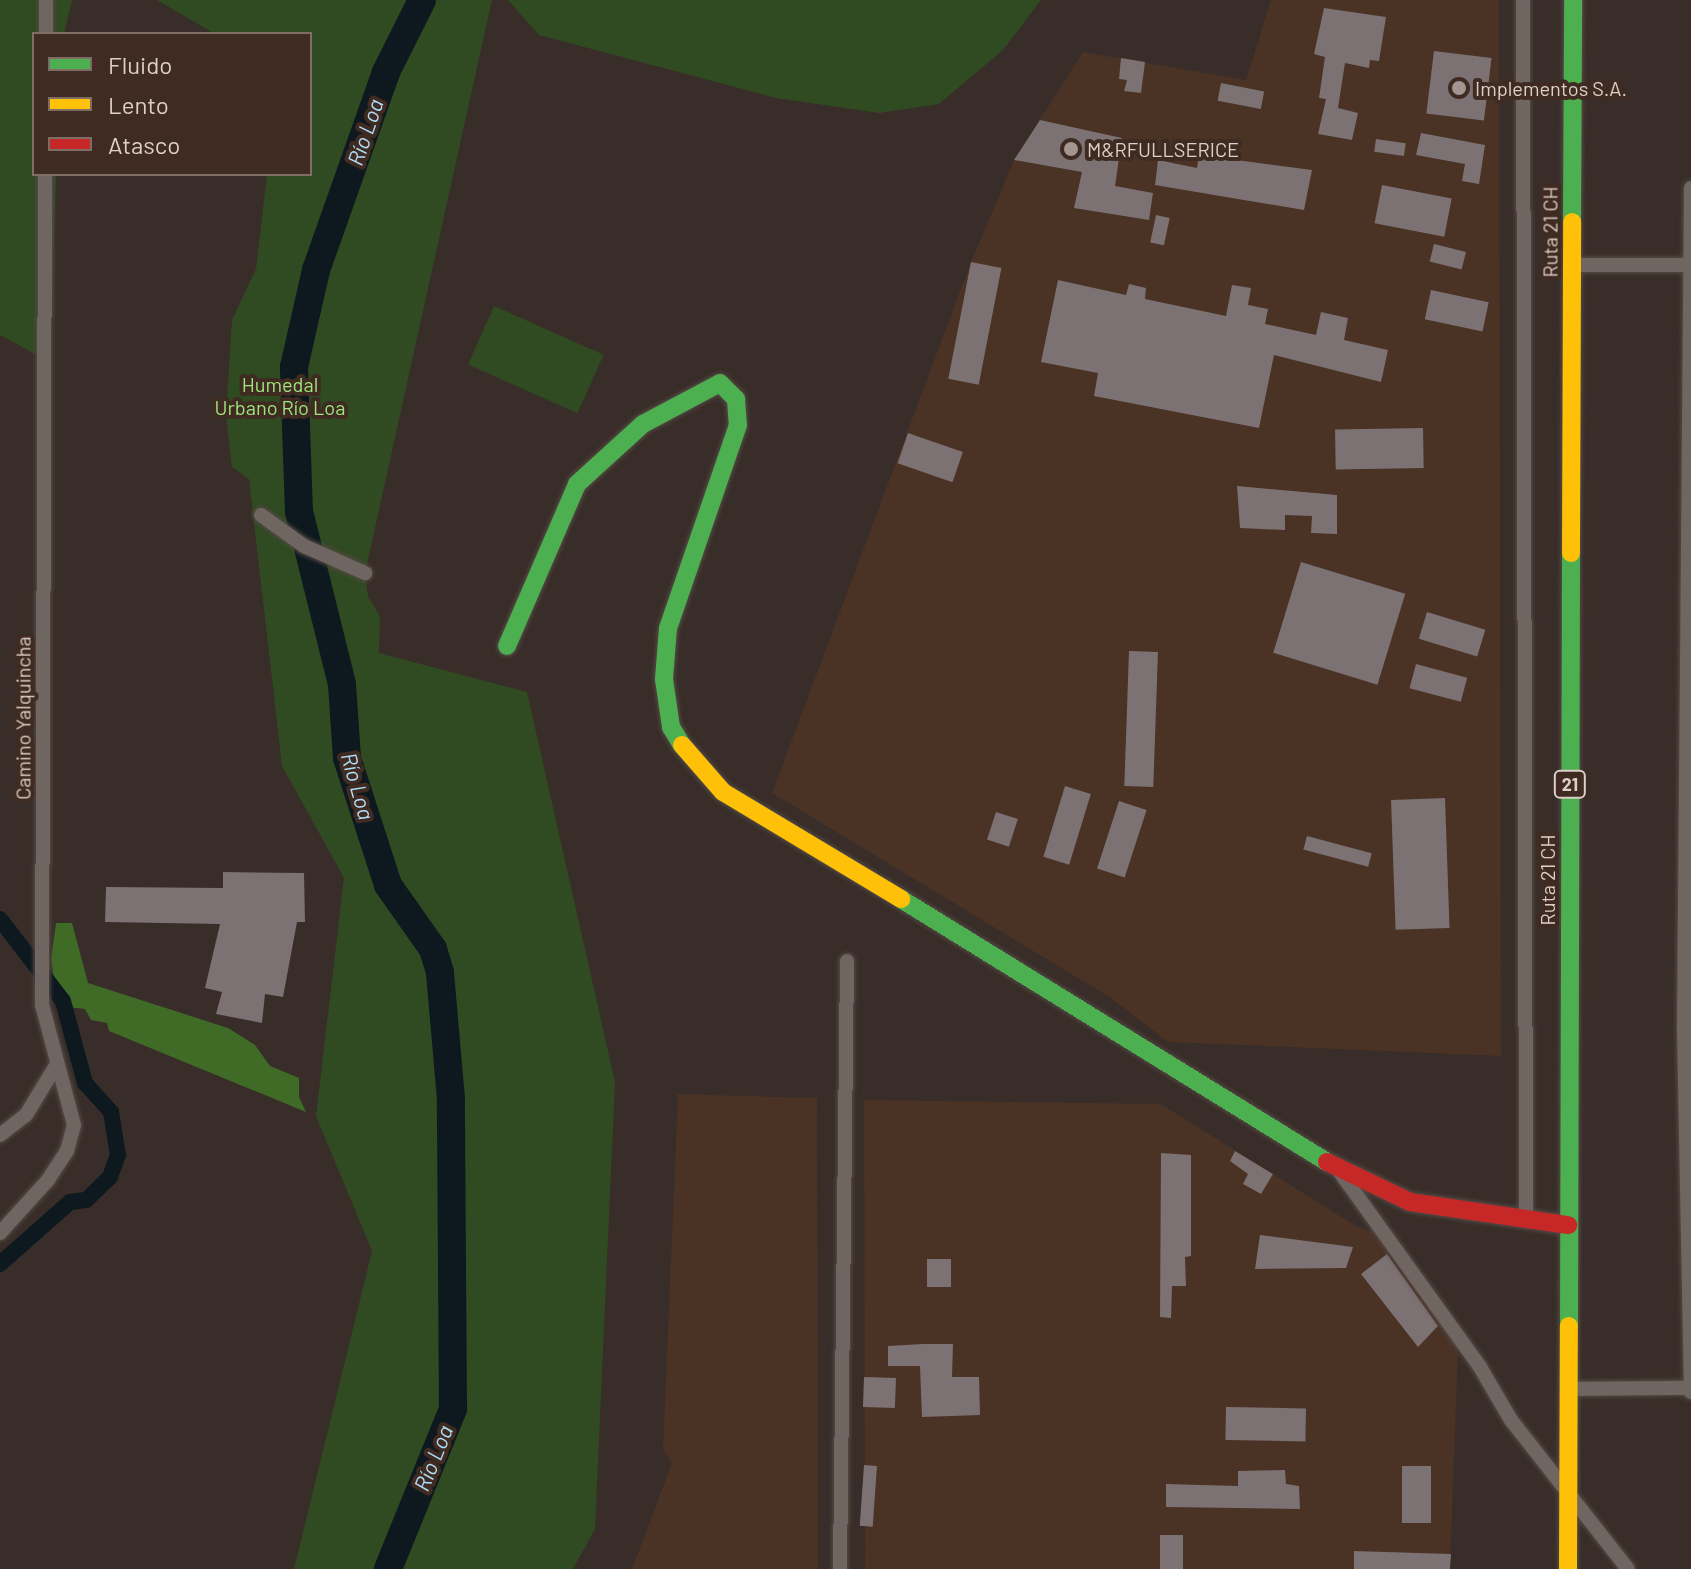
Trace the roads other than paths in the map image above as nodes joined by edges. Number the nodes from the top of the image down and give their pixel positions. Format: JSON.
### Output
{"nodes":[{"id":1,"x":46,"y":0,"type":"edge"},
{"id":2,"x":1523,"y":0,"type":"edge"},
{"id":3,"x":1573,"y":0,"type":"edge"},
{"id":4,"x":1588,"y":0,"type":"edge"},
{"id":5,"x":46,"y":32,"type":"edge"},
{"id":6,"x":1573,"y":32,"type":"junction"},
{"id":7,"x":45,"y":176,"type":"edge"},
{"id":8,"x":1691,"y":188,"type":"edge"},
{"id":9,"x":1572,"y":265,"type":"junction"},
{"id":10,"x":1690,"y":265,"type":"edge"},
{"id":11,"x":261,"y":515,"type":"dead end"},
{"id":12,"x":365,"y":573,"type":"dead end"},
{"id":13,"x":507,"y":646,"type":"dead end"},
{"id":14,"x":847,"y":961,"type":"dead end"},
{"id":15,"x":57,"y":1064,"type":"junction"},
{"id":16,"x":0,"y":1135,"type":"edge"},
{"id":17,"x":1340,"y":1171,"type":"junction"},
{"id":18,"x":1526,"y":1220,"type":"junction"},
{"id":19,"x":1568,"y":1225,"type":"junction"},
{"id":20,"x":0,"y":1233,"type":"edge"},
{"id":21,"x":1567,"y":1389,"type":"junction"},
{"id":22,"x":1691,"y":1390,"type":"edge"},
{"id":23,"x":1568,"y":1492,"type":"junction"},
{"id":24,"x":840,"y":1569,"type":"edge"},
{"id":25,"x":1568,"y":1569,"type":"edge"},
{"id":26,"x":1628,"y":1569,"type":"edge"}],
"edges":[{"from":1,"to":5,"type":"street"},
{"from":2,"to":18,"type":"street"},
{"from":3,"to":6,"type":"main road","name":"Ruta 21 CH","number":"21"},
{"from":4,"to":6,"type":"main road"},
{"from":6,"to":9,"type":"main road","name":"Ruta 21 CH","number":"21"},
{"from":7,"to":15,"type":"street","name":"Camino Yalquincha"},
{"from":8,"to":10,"type":"street"},
{"from":9,"to":10,"type":"street"},
{"from":9,"to":19,"type":"main road","name":"Ruta 21 CH","number":"21"},
{"from":10,"to":22,"type":"street"},
{"from":11,"to":12,"type":"street"},
{"from":13,"to":17,"type":"main road"},
{"from":14,"to":24,"type":"street"},
{"from":15,"to":16,"type":"street"},
{"from":15,"to":20,"type":"street","name":"Camino Yalquincha"},
{"from":17,"to":18,"type":"main road"},
{"from":17,"to":23,"type":"street"},
{"from":18,"to":19,"type":"main road"},
{"from":19,"to":21,"type":"main road","name":"Ruta 21 CH","number":"21"},
{"from":21,"to":22,"type":"street"},
{"from":21,"to":23,"type":"main road","name":"Ruta 21 CH","number":"21"},
{"from":23,"to":25,"type":"main road","name":"Ruta 21 CH","number":"21"},
{"from":23,"to":26,"type":"street"}]}
